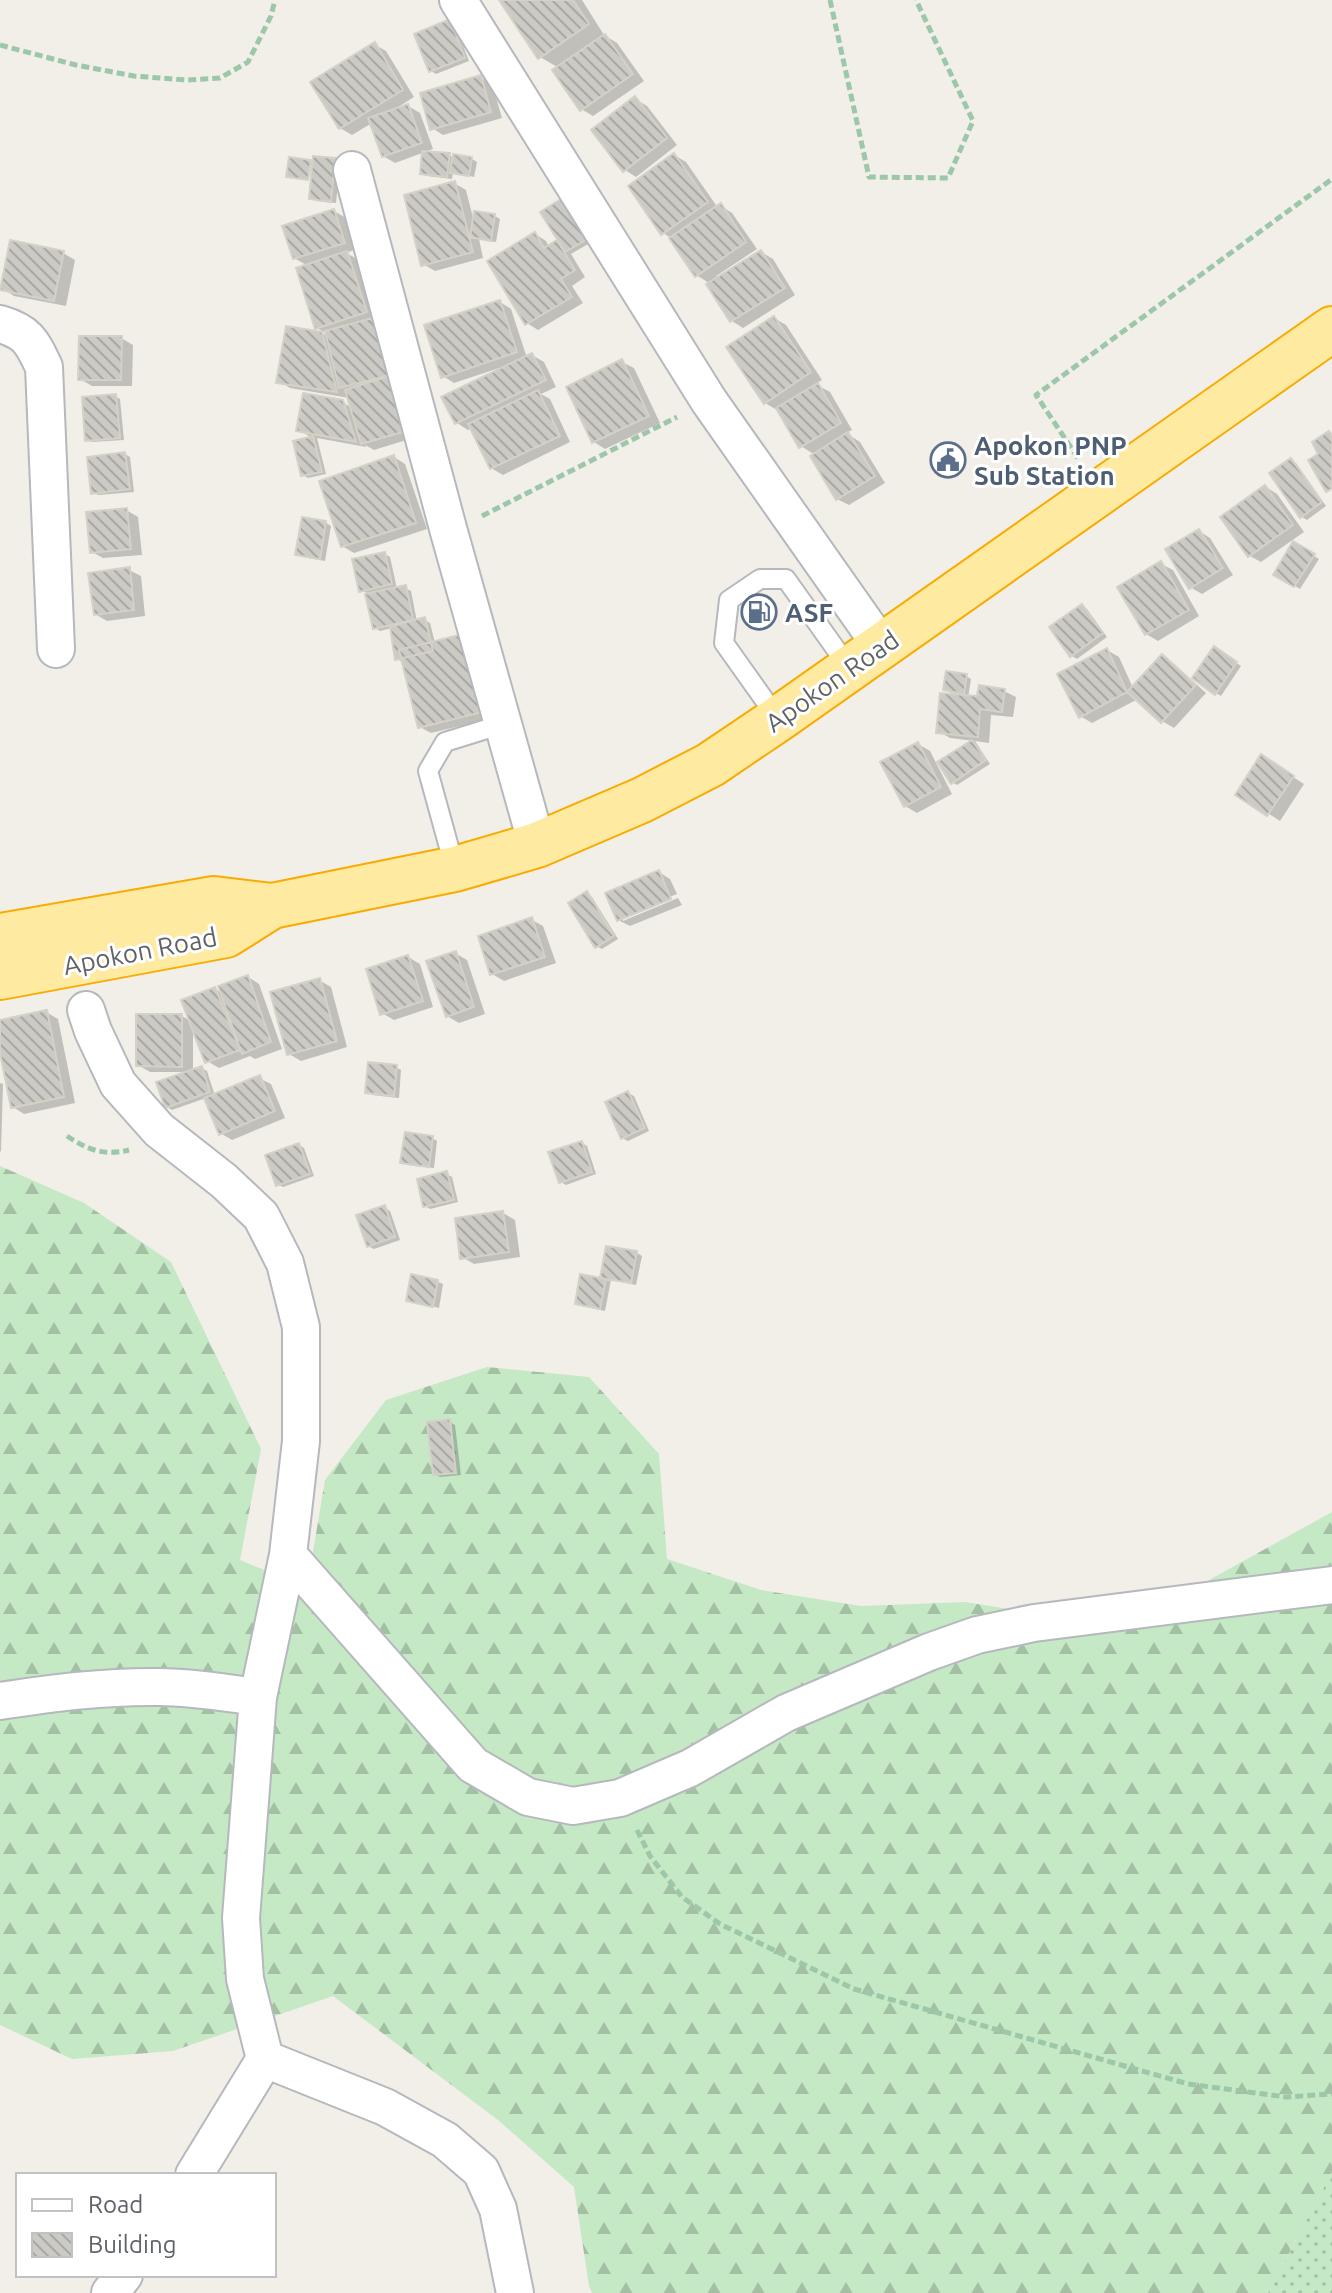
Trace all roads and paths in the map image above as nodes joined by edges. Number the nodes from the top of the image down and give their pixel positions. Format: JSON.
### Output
{"nodes":[{"id":1,"x":275,"y":0,"type":"edge"},
{"id":2,"x":458,"y":0,"type":"edge"},
{"id":3,"x":830,"y":0,"type":"edge"},
{"id":4,"x":916,"y":0,"type":"edge"},
{"id":5,"x":0,"y":45,"type":"edge"},
{"id":6,"x":352,"y":170,"type":"dead end"},
{"id":7,"x":1332,"y":179,"type":"edge"},
{"id":8,"x":0,"y":324,"type":"edge"},
{"id":9,"x":1332,"y":329,"type":"edge"},
{"id":10,"x":709,"y":401,"type":"junction"},
{"id":11,"x":1072,"y":450,"type":"dead end"},
{"id":12,"x":449,"y":532,"type":"junction"},
{"id":13,"x":56,"y":649,"type":"dead end"},
{"id":14,"x":866,"y":658,"type":"junction"},
{"id":15,"x":778,"y":719,"type":"junction"},
{"id":16,"x":503,"y":724,"type":"junction"},
{"id":17,"x":537,"y":845,"type":"junction"},
{"id":18,"x":455,"y":869,"type":"junction"},
{"id":19,"x":272,"y":906,"type":"junction"},
{"id":20,"x":0,"y":936,"type":"edge"},
{"id":21,"x":0,"y":977,"type":"edge"},
{"id":22,"x":86,"y":1010,"type":"dead end"},
{"id":23,"x":159,"y":1130,"type":"junction"},
{"id":24,"x":67,"y":1136,"type":"dead end"},
{"id":25,"x":288,"y":1555,"type":"junction"},
{"id":26,"x":1332,"y":1585,"type":"edge"},
{"id":27,"x":258,"y":1697,"type":"junction"},
{"id":28,"x":0,"y":1701,"type":"edge"},
{"id":29,"x":620,"y":1798,"type":"junction"},
{"id":30,"x":265,"y":2059,"type":"junction"},
{"id":31,"x":1332,"y":2094,"type":"edge"},
{"id":32,"x":195,"y":2173,"type":"edge"},
{"id":33,"x":122,"y":2277,"type":"edge"},
{"id":34,"x":110,"y":2293,"type":"edge"},
{"id":35,"x":515,"y":2293,"type":"edge"}],
"edges":[{"from":1,"to":5,"type":"path"},
{"from":2,"to":10,"type":"street"},
{"from":3,"to":4,"type":"path"},
{"from":6,"to":12,"type":"street"},
{"from":7,"to":11,"type":"path"},
{"from":8,"to":13,"type":"street"},
{"from":9,"to":14,"type":"highway","name":"Apokon Road"},
{"from":10,"to":12,"type":"path"},
{"from":10,"to":14,"type":"street"},
{"from":12,"to":16,"type":"street"},
{"from":14,"to":15,"type":"highway","name":"Apokon Road"},
{"from":14,"to":15,"type":"lane"},
{"from":15,"to":17,"type":"highway","name":"Apokon Road"},
{"from":16,"to":17,"type":"street"},
{"from":16,"to":18,"type":"lane"},
{"from":17,"to":18,"type":"highway","name":"Apokon Road"},
{"from":18,"to":19,"type":"highway","name":"Apokon Road"},
{"from":19,"to":20,"type":"highway","name":"Apokon Road"},
{"from":19,"to":21,"type":"highway","name":"Apokon Road"},
{"from":22,"to":23,"type":"street"},
{"from":23,"to":24,"type":"path"},
{"from":23,"to":25,"type":"street"},
{"from":25,"to":27,"type":"street"},
{"from":25,"to":29,"type":"street"},
{"from":26,"to":29,"type":"street"},
{"from":27,"to":28,"type":"street"},
{"from":27,"to":30,"type":"street"},
{"from":29,"to":31,"type":"path"},
{"from":30,"to":32,"type":"street"},
{"from":30,"to":35,"type":"street"},
{"from":33,"to":34,"type":"street"}]}
